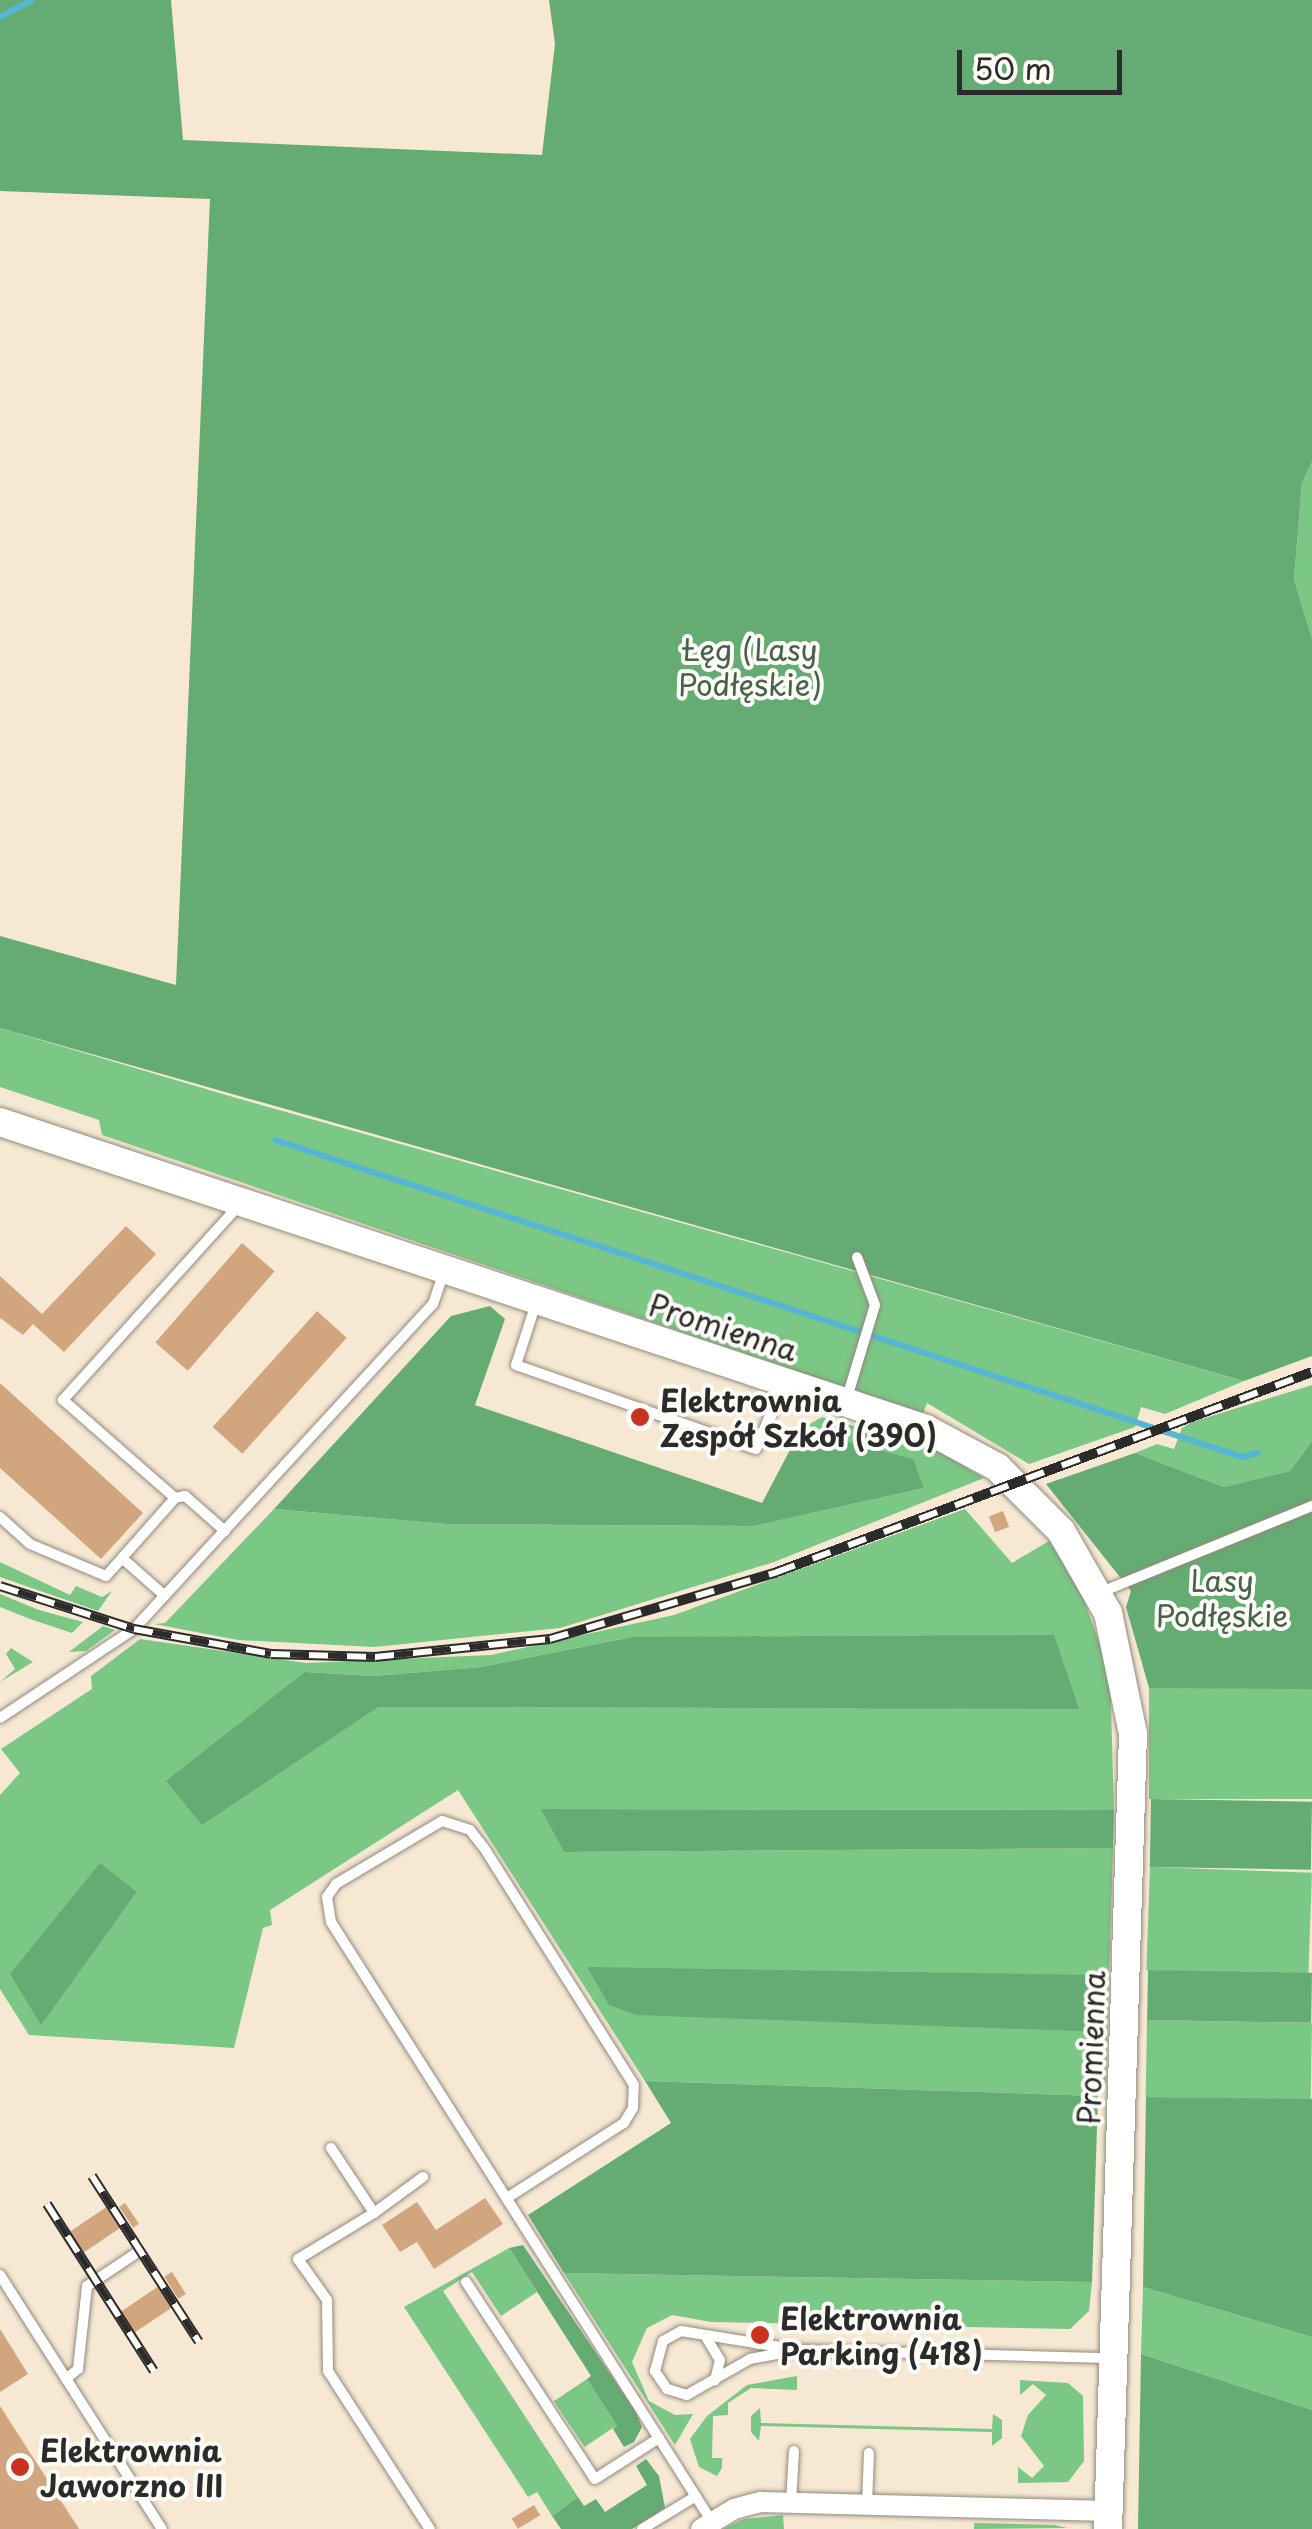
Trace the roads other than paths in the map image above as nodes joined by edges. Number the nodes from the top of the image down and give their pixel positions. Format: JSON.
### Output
{"nodes":[{"id":1,"x":0,"y":1122,"type":"edge"},
{"id":2,"x":242,"y":1202,"type":"junction"},
{"id":3,"x":857,"y":1257,"type":"dead end"},
{"id":4,"x":446,"y":1269,"type":"junction"},
{"id":5,"x":537,"y":1300,"type":"junction"},
{"id":6,"x":784,"y":1381,"type":"junction"},
{"id":7,"x":846,"y":1402,"type":"junction"},
{"id":8,"x":175,"y":1498,"type":"junction"},
{"id":9,"x":1312,"y":1506,"type":"edge"},
{"id":10,"x":0,"y":1517,"type":"edge"},
{"id":11,"x":225,"y":1531,"type":"junction"},
{"id":12,"x":122,"y":1558,"type":"junction"},
{"id":13,"x":1098,"y":1593,"type":"junction"},
{"id":14,"x":164,"y":1596,"type":"junction"},
{"id":15,"x":0,"y":1718,"type":"edge"},
{"id":16,"x":332,"y":2148,"type":"dead end"},
{"id":17,"x":423,"y":2177,"type":"dead end"},
{"id":18,"x":507,"y":2198,"type":"junction"},
{"id":19,"x":374,"y":2213,"type":"junction"},
{"id":20,"x":135,"y":2254,"type":"dead end"},
{"id":21,"x":0,"y":2275,"type":"edge"},
{"id":22,"x":466,"y":2282,"type":"dead end"},
{"id":23,"x":702,"y":2334,"type":"junction"},
{"id":24,"x":798,"y":2350,"type":"junction"},
{"id":25,"x":1114,"y":2358,"type":"junction"},
{"id":26,"x":66,"y":2378,"type":"junction"},
{"id":27,"x":714,"y":2381,"type":"junction"},
{"id":28,"x":658,"y":2438,"type":"junction"},
{"id":29,"x":794,"y":2451,"type":"dead end"},
{"id":30,"x":868,"y":2453,"type":"dead end"},
{"id":31,"x":696,"y":2496,"type":"junction"},
{"id":32,"x":790,"y":2502,"type":"junction"},
{"id":33,"x":867,"y":2504,"type":"junction"},
{"id":34,"x":1108,"y":2520,"type":"edge"},
{"id":35,"x":707,"y":2525,"type":"edge"},
{"id":36,"x":162,"y":2529,"type":"edge"},
{"id":37,"x":430,"y":2529,"type":"edge"},
{"id":38,"x":642,"y":2529,"type":"edge"}],
"edges":[{"from":1,"to":2,"type":"street","name":"Promienna"},
{"from":2,"to":4,"type":"street","name":"Promienna"},
{"from":2,"to":8,"type":"lane"},
{"from":3,"to":7,"type":"lane"},
{"from":4,"to":5,"type":"street","name":"Promienna"},
{"from":4,"to":11,"type":"lane"},
{"from":5,"to":6,"type":"street","name":"Promienna"},
{"from":5,"to":6,"type":"lane"},
{"from":6,"to":7,"type":"street","name":"Promienna"},
{"from":7,"to":13,"type":"street","name":"Promienna"},
{"from":8,"to":11,"type":"lane"},
{"from":8,"to":12,"type":"lane"},
{"from":9,"to":13,"type":"lane"},
{"from":10,"to":12,"type":"lane"},
{"from":11,"to":14,"type":"lane"},
{"from":12,"to":14,"type":"lane"},
{"from":13,"to":25,"type":"street","name":"Promienna"},
{"from":14,"to":15,"type":"lane"},
{"from":16,"to":19,"type":"lane"},
{"from":17,"to":19,"type":"lane"},
{"from":18,"to":18,"type":"lane"},
{"from":18,"to":28,"type":"lane"},
{"from":19,"to":37,"type":"lane"},
{"from":20,"to":26,"type":"lane"},
{"from":21,"to":26,"type":"lane"},
{"from":22,"to":28,"type":"lane"},
{"from":23,"to":24,"type":"lane"},
{"from":23,"to":27,"type":"lane"},
{"from":23,"to":27,"type":"lane"},
{"from":24,"to":25,"type":"lane"},
{"from":24,"to":27,"type":"lane"},
{"from":25,"to":34,"type":"street","name":"Promienna"},
{"from":26,"to":36,"type":"lane"},
{"from":28,"to":31,"type":"lane"},
{"from":29,"to":32,"type":"lane"},
{"from":30,"to":33,"type":"lane"},
{"from":31,"to":35,"type":"lane"},
{"from":31,"to":38,"type":"lane"},
{"from":32,"to":33,"type":"street"},
{"from":32,"to":35,"type":"street"},
{"from":33,"to":34,"type":"street"}]}
